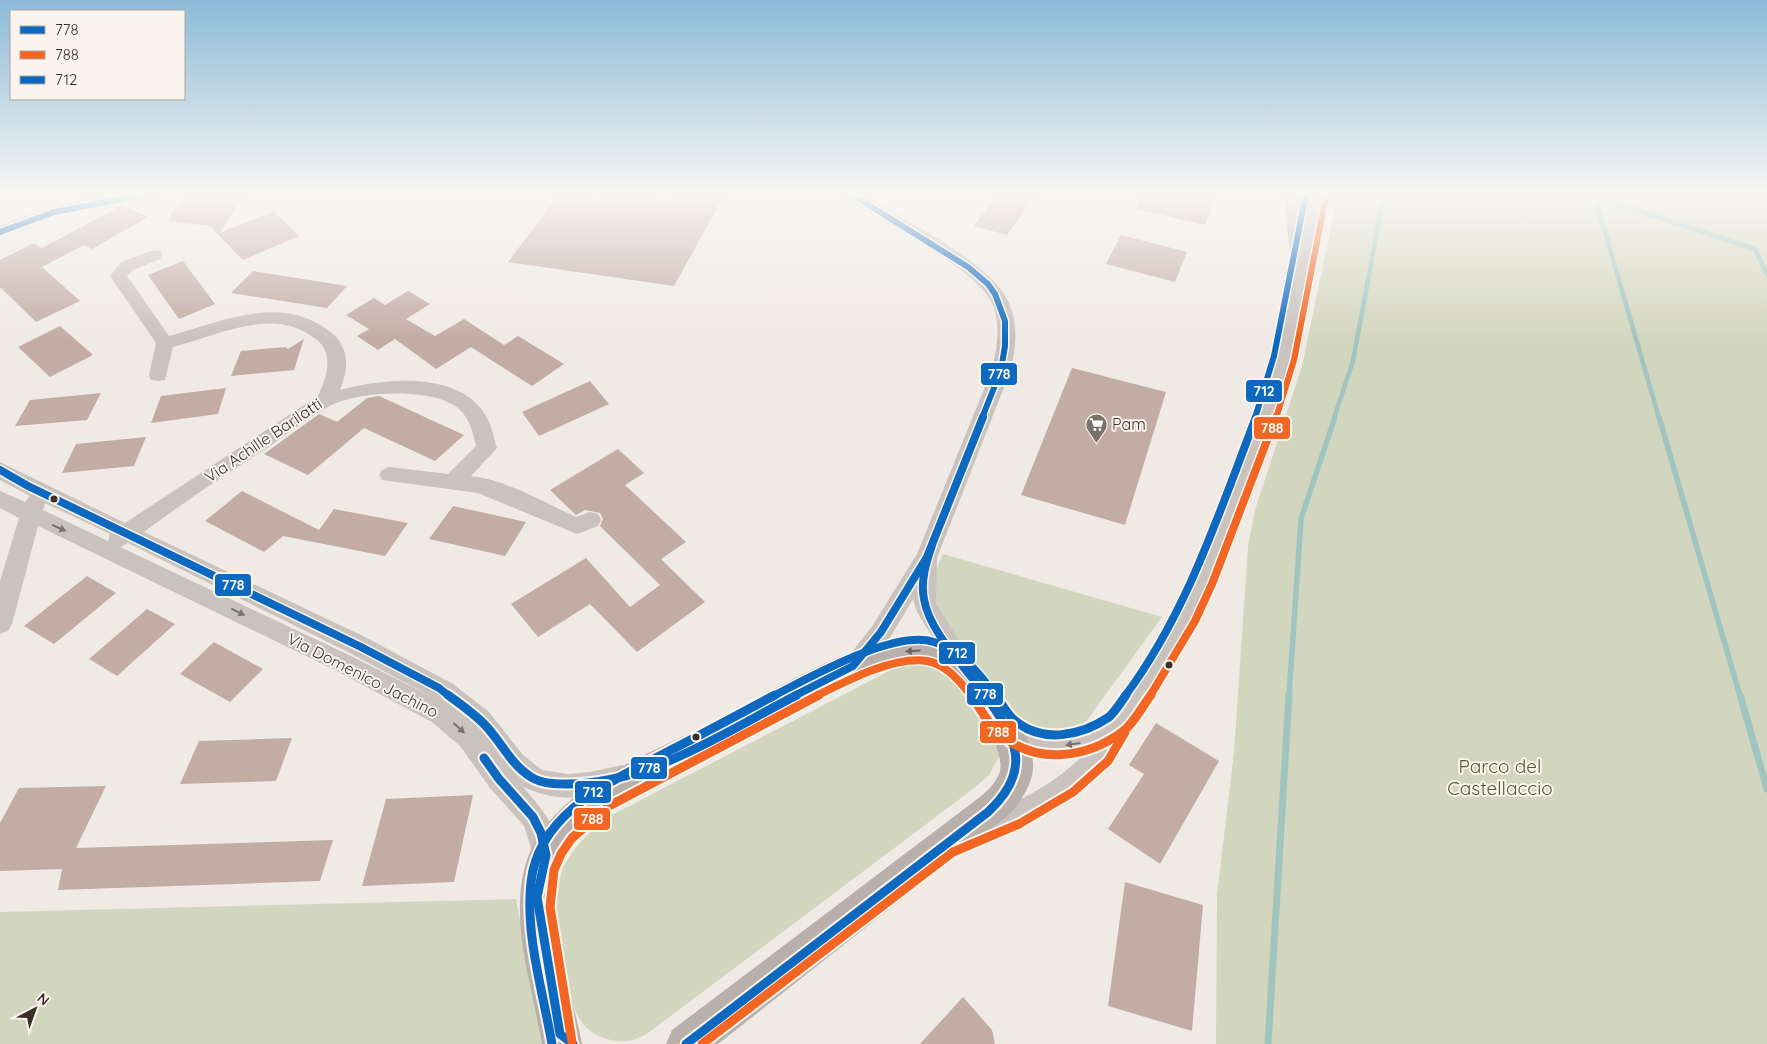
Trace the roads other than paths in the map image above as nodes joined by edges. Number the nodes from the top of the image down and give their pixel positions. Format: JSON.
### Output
{"nodes":[{"id":1,"x":927,"y":243,"type":"edge"},
{"id":2,"x":1297,"y":243,"type":"edge"},
{"id":3,"x":1305,"y":243,"type":"edge"},
{"id":4,"x":154,"y":255,"type":"dead end"},
{"id":5,"x":1300,"y":267,"type":"junction"},
{"id":6,"x":165,"y":344,"type":"junction"},
{"id":7,"x":158,"y":375,"type":"dead end"},
{"id":8,"x":325,"y":400,"type":"junction"},
{"id":9,"x":0,"y":470,"type":"edge"},
{"id":10,"x":389,"y":475,"type":"dead end"},
{"id":11,"x":453,"y":481,"type":"junction"},
{"id":12,"x":43,"y":493,"type":"junction"},
{"id":13,"x":0,"y":499,"type":"edge"},
{"id":14,"x":30,"y":514,"type":"junction"},
{"id":15,"x":590,"y":520,"type":"dead end"},
{"id":16,"x":126,"y":533,"type":"junction"},
{"id":17,"x":105,"y":548,"type":"junction"},
{"id":18,"x":927,"y":557,"type":"junction"},
{"id":19,"x":3,"y":603,"type":"edge"},
{"id":20,"x":0,"y":624,"type":"edge"},
{"id":21,"x":853,"y":666,"type":"junction"},
{"id":22,"x":970,"y":678,"type":"junction"},
{"id":23,"x":1117,"y":724,"type":"junction"},
{"id":24,"x":1006,"y":728,"type":"junction"},
{"id":25,"x":665,"y":763,"type":"junction"},
{"id":26,"x":948,"y":843,"type":"junction"},
{"id":27,"x":546,"y":856,"type":"junction"},
{"id":28,"x":565,"y":1041,"type":"edge"},
{"id":29,"x":686,"y":1044,"type":"edge"}],
"edges":[{"from":1,"to":18,"type":"street"},
{"from":2,"to":5,"type":"street"},
{"from":3,"to":5,"type":"street"},
{"from":4,"to":6,"type":"street"},
{"from":5,"to":23,"type":"street"},
{"from":6,"to":7,"type":"street"},
{"from":6,"to":8,"type":"street","name":"Via Achille Barilatti"},
{"from":8,"to":11,"type":"street"},
{"from":8,"to":16,"type":"street","name":"Via Achille Barilatti"},
{"from":9,"to":12,"type":"street","name":"Via Domenico Jachino"},
{"from":10,"to":11,"type":"street"},
{"from":11,"to":15,"type":"street"},
{"from":12,"to":14,"type":"street"},
{"from":12,"to":16,"type":"street","name":"Via Domenico Jachino"},
{"from":13,"to":14,"type":"street","name":"Via Domenico Jachino"},
{"from":14,"to":17,"type":"street","name":"Via Domenico Jachino","one_way":true},
{"from":14,"to":19,"type":"street"},
{"from":16,"to":17,"type":"street","name":"Via Achille Barilatti"},
{"from":16,"to":25,"type":"street","name":"Via Domenico Jachino"},
{"from":17,"to":27,"type":"street","name":"Via Domenico Jachino","one_way":true},
{"from":18,"to":21,"type":"street"},
{"from":18,"to":22,"type":"street"},
{"from":19,"to":20,"type":"street"},
{"from":22,"to":21,"type":"main road","one_way":true},
{"from":21,"to":25,"type":"main road"},
{"from":22,"to":24,"type":"main road"},
{"from":23,"to":24,"type":"street","one_way":true},
{"from":23,"to":26,"type":"street"},
{"from":24,"to":26,"type":"main road"},
{"from":25,"to":27,"type":"main road"},
{"from":26,"to":29,"type":"main road"},
{"from":27,"to":28,"type":"main road","name":"Via Domenico Jachino"}]}
